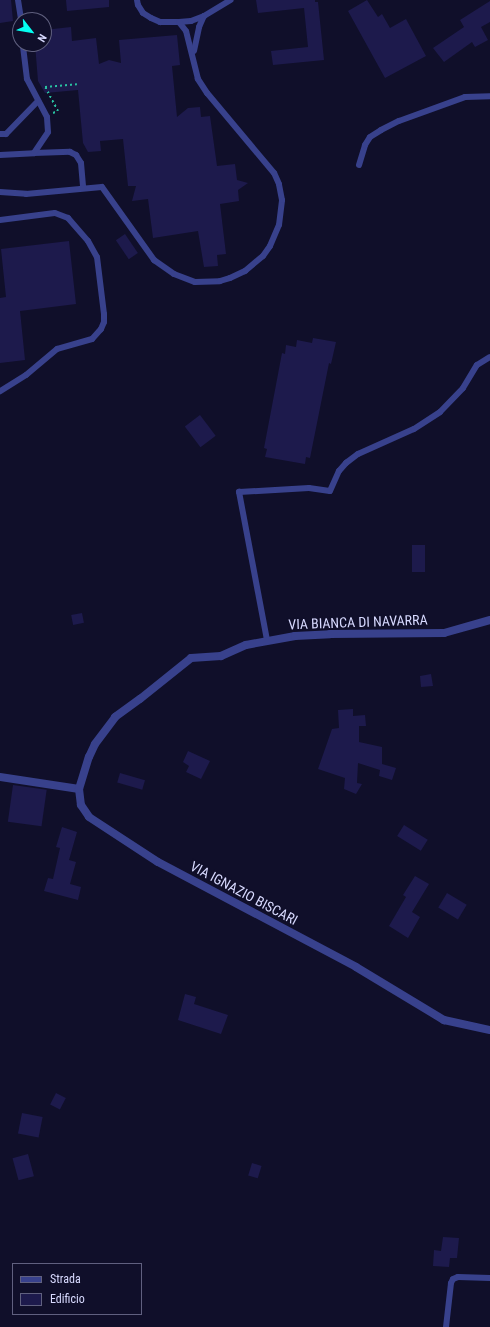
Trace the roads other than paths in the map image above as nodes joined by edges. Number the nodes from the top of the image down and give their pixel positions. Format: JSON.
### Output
{"nodes":[{"id":1,"x":18,"y":0,"type":"edge"},
{"id":2,"x":137,"y":0,"type":"edge"},
{"id":3,"x":231,"y":0,"type":"edge"},
{"id":4,"x":20,"y":12,"type":"edge"},
{"id":5,"x":204,"y":16,"type":"junction"},
{"id":6,"x":179,"y":22,"type":"junction"},
{"id":7,"x":25,"y":52,"type":"edge"},
{"id":8,"x":193,"y":60,"type":"junction"},
{"id":9,"x":490,"y":96,"type":"edge"},
{"id":10,"x":38,"y":101,"type":"junction"},
{"id":11,"x":0,"y":134,"type":"edge"},
{"id":12,"x":34,"y":153,"type":"junction"},
{"id":13,"x":0,"y":155,"type":"edge"},
{"id":14,"x":359,"y":165,"type":"dead end"},
{"id":15,"x":84,"y":188,"type":"junction"},
{"id":16,"x":0,"y":192,"type":"edge"},
{"id":17,"x":0,"y":220,"type":"edge"},
{"id":18,"x":490,"y":357,"type":"edge"},
{"id":19,"x":0,"y":390,"type":"edge"},
{"id":20,"x":490,"y":620,"type":"edge"},
{"id":21,"x":267,"y":640,"type":"junction"},
{"id":22,"x":0,"y":777,"type":"edge"},
{"id":23,"x":79,"y":789,"type":"junction"},
{"id":24,"x":490,"y":1030,"type":"edge"},
{"id":25,"x":490,"y":1278,"type":"edge"},
{"id":26,"x":446,"y":1327,"type":"edge"}],
"edges":[{"from":1,"to":4,"type":"lane"},
{"from":2,"to":6,"type":"lane"},
{"from":3,"to":5,"type":"lane"},
{"from":5,"to":6,"type":"lane"},
{"from":5,"to":8,"type":"lane"},
{"from":6,"to":8,"type":"lane"},
{"from":7,"to":10,"type":"lane"},
{"from":8,"to":15,"type":"lane"},
{"from":9,"to":14,"type":"lane"},
{"from":10,"to":11,"type":"lane"},
{"from":10,"to":12,"type":"lane"},
{"from":12,"to":13,"type":"lane"},
{"from":12,"to":15,"type":"lane"},
{"from":15,"to":16,"type":"lane"},
{"from":17,"to":19,"type":"lane"},
{"from":18,"to":21,"type":"lane"},
{"from":20,"to":21,"type":"street","name":"VIA BIANCA DI NAVARRA"},
{"from":21,"to":23,"type":"street","name":"VIA BIANCA DI NAVARRA"},
{"from":22,"to":23,"type":"street"},
{"from":23,"to":24,"type":"street","name":"VIA IGNAZIO BISCARI"},
{"from":25,"to":26,"type":"lane"}]}
